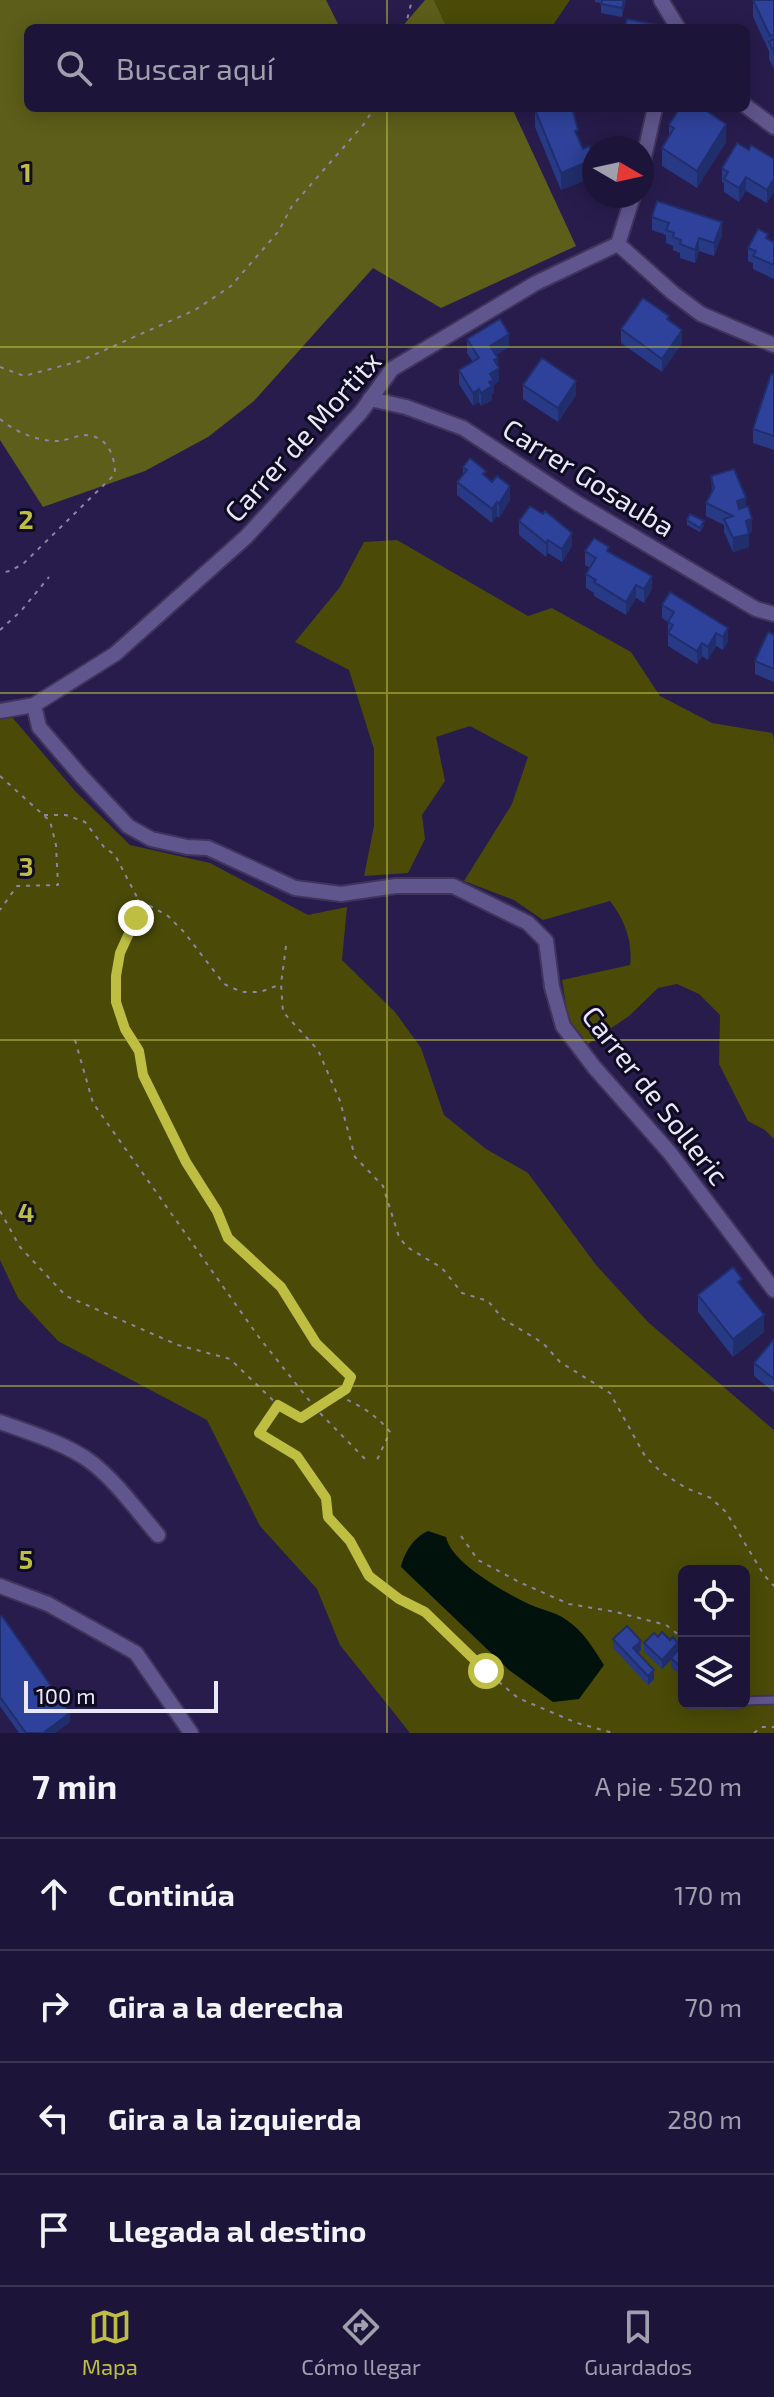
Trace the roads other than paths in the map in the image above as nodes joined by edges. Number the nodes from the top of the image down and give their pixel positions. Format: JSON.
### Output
{"nodes":[{"id":1,"x":661,"y":0,"type":"edge"},
{"id":2,"x":676,"y":24,"type":"edge"},
{"id":3,"x":750,"y":109,"type":"edge"},
{"id":4,"x":654,"y":112,"type":"edge"},
{"id":5,"x":774,"y":127,"type":"edge"},
{"id":6,"x":649,"y":136,"type":"edge"},
{"id":7,"x":629,"y":208,"type":"edge"},
{"id":8,"x":618,"y":244,"type":"junction"},
{"id":9,"x":774,"y":345,"type":"edge"},
{"id":10,"x":370,"y":399,"type":"junction"},
{"id":11,"x":774,"y":614,"type":"edge"},
{"id":12,"x":34,"y":705,"type":"junction"},
{"id":13,"x":0,"y":711,"type":"edge"},
{"id":14,"x":774,"y":1290,"type":"edge"},
{"id":15,"x":0,"y":1422,"type":"edge"},
{"id":16,"x":158,"y":1535,"type":"dead end"},
{"id":17,"x":0,"y":1586,"type":"edge"},
{"id":18,"x":750,"y":1699,"type":"edge"},
{"id":19,"x":774,"y":1700,"type":"edge"},
{"id":20,"x":191,"y":1733,"type":"edge"}],
"edges":[{"from":1,"to":2,"type":"street"},
{"from":3,"to":5,"type":"street"},
{"from":4,"to":6,"type":"street"},
{"from":7,"to":8,"type":"street"},
{"from":8,"to":9,"type":"street"},
{"from":8,"to":10,"type":"street","name":"Carrer de Mortitx"},
{"from":10,"to":11,"type":"street","name":"Carrer Gosauba"},
{"from":10,"to":12,"type":"street","name":"Carrer de Mortitx"},
{"from":12,"to":13,"type":"street","name":"Carrer de Mortitx"},
{"from":12,"to":14,"type":"street","name":"Carrer de Solleric"},
{"from":15,"to":16,"type":"street"},
{"from":17,"to":20,"type":"street"},
{"from":18,"to":19,"type":"lane"}]}
